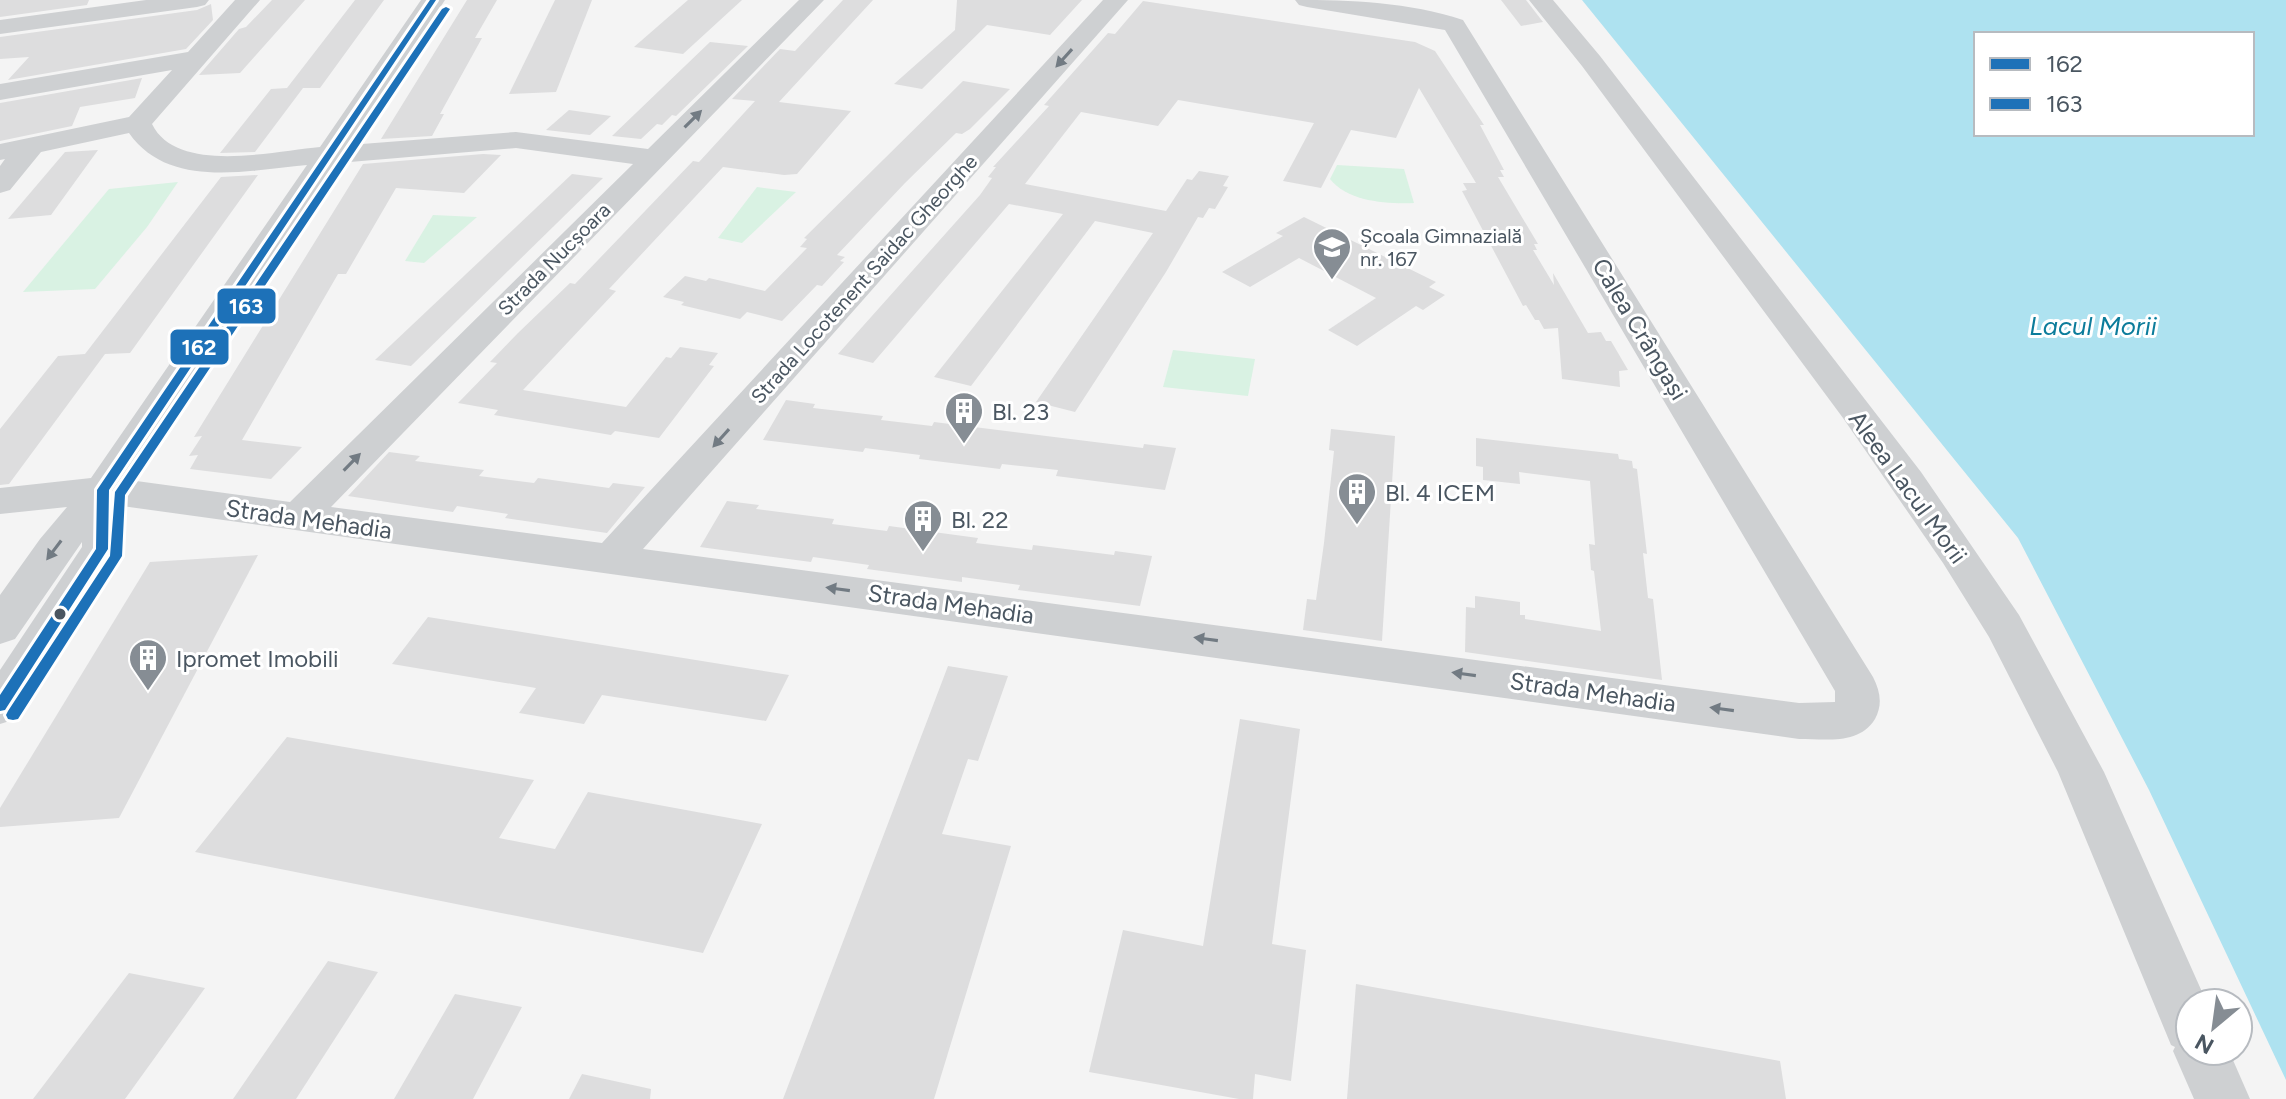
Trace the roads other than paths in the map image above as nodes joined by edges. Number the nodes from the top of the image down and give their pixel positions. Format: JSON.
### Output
{"nodes":[{"id":1,"x":197,"y":0,"type":"edge"},
{"id":2,"x":248,"y":0,"type":"edge"},
{"id":3,"x":433,"y":0,"type":"edge"},
{"id":4,"x":812,"y":0,"type":"edge"},
{"id":5,"x":1116,"y":0,"type":"edge"},
{"id":6,"x":1307,"y":0,"type":"edge"},
{"id":7,"x":1541,"y":0,"type":"edge"},
{"id":8,"x":0,"y":27,"type":"edge"},
{"id":9,"x":197,"y":58,"type":"junction"},
{"id":10,"x":0,"y":92,"type":"edge"},
{"id":11,"x":138,"y":123,"type":"junction"},
{"id":12,"x":31,"y":146,"type":"junction"},
{"id":13,"x":0,"y":152,"type":"edge"},
{"id":14,"x":329,"y":155,"type":"junction"},
{"id":15,"x":654,"y":158,"type":"junction"},
{"id":16,"x":0,"y":184,"type":"edge"},
{"id":17,"x":103,"y":490,"type":"junction"},
{"id":18,"x":0,"y":501,"type":"edge"},
{"id":19,"x":297,"y":518,"type":"junction"},
{"id":20,"x":611,"y":559,"type":"junction"},
{"id":21,"x":0,"y":628,"type":"edge"},
{"id":22,"x":0,"y":706,"type":"edge"},
{"id":23,"x":1799,"y":721,"type":"joint"},
{"id":24,"x":2174,"y":989,"type":"edge"},
{"id":25,"x":2208,"y":1067,"type":"edge"},
{"id":26,"x":2222,"y":1099,"type":"edge"}],
"edges":[{"from":1,"to":8,"type":"street"},
{"from":2,"to":9,"type":"street"},
{"from":3,"to":14,"type":"street"},
{"from":15,"to":4,"type":"street","name":"Strada Nucșoara","one_way":true},
{"from":5,"to":20,"type":"street","name":"Strada Locotenent Saidac Gheorghe","one_way":true},
{"from":6,"to":23,"type":"street","name":"Calea Crângași"},
{"from":7,"to":24,"type":"street","name":"Aleea Lacul Morii"},
{"from":9,"to":10,"type":"street"},
{"from":9,"to":11,"type":"street"},
{"from":11,"to":12,"type":"street"},
{"from":11,"to":14,"type":"street"},
{"from":12,"to":13,"type":"street"},
{"from":12,"to":16,"type":"street"},
{"from":14,"to":15,"type":"street"},
{"from":14,"to":17,"type":"street"},
{"from":19,"to":15,"type":"street","name":"Strada Nucșoara","one_way":true},
{"from":17,"to":18,"type":"street","name":"Strada Mehadia"},
{"from":17,"to":19,"type":"street","name":"Strada Mehadia"},
{"from":17,"to":21,"type":"street","one_way":true},
{"from":17,"to":22,"type":"street"},
{"from":19,"to":20,"type":"street","name":"Strada Mehadia"},
{"from":23,"to":20,"type":"street","name":"Strada Mehadia","one_way":true},
{"from":25,"to":26,"type":"street"}]}
